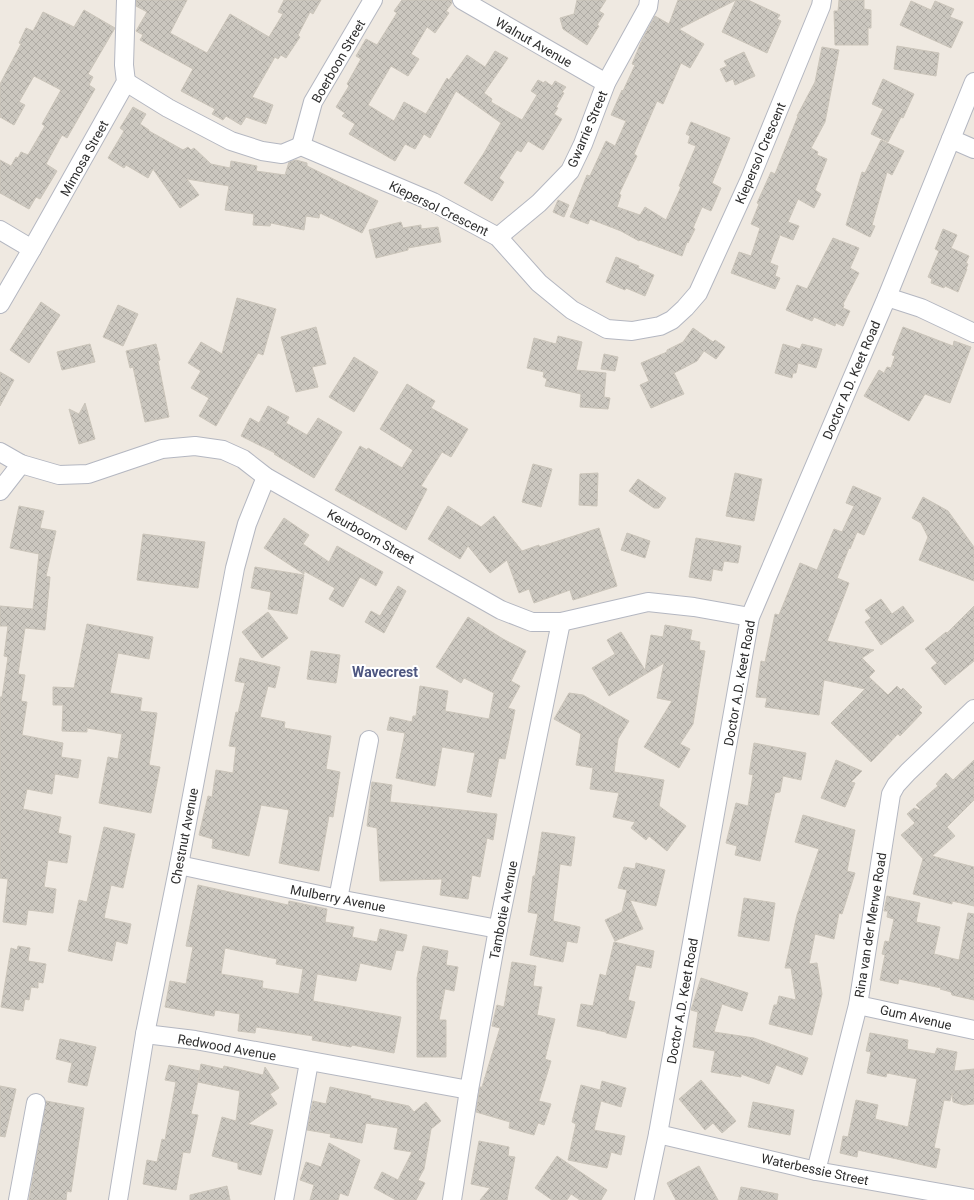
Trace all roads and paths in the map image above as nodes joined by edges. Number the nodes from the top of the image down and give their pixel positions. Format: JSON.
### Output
{"nodes":[{"id":1,"x":126,"y":0,"type":"edge"},
{"id":2,"x":373,"y":0,"type":"edge"},
{"id":3,"x":462,"y":0,"type":"edge"},
{"id":4,"x":649,"y":0,"type":"edge"},
{"id":5,"x":822,"y":0,"type":"edge"},
{"id":6,"x":126,"y":82,"type":"junction"},
{"id":7,"x":974,"y":82,"type":"edge"},
{"id":8,"x":606,"y":83,"type":"junction"},
{"id":9,"x":951,"y":139,"type":"junction"},
{"id":10,"x":301,"y":146,"type":"junction"},
{"id":11,"x":974,"y":149,"type":"edge"},
{"id":12,"x":0,"y":230,"type":"edge"},
{"id":13,"x":498,"y":237,"type":"junction"},
{"id":14,"x":32,"y":250,"type":"junction"},
{"id":15,"x":887,"y":298,"type":"junction"},
{"id":16,"x":0,"y":304,"type":"edge"},
{"id":17,"x":974,"y":333,"type":"edge"},
{"id":18,"x":0,"y":452,"type":"edge"},
{"id":19,"x":21,"y":464,"type":"junction"},
{"id":20,"x":266,"y":477,"type":"junction"},
{"id":21,"x":0,"y":491,"type":"edge"},
{"id":22,"x":750,"y":617,"type":"junction"},
{"id":23,"x":562,"y":622,"type":"junction"},
{"id":24,"x":974,"y":709,"type":"edge"},
{"id":25,"x":369,"y":740,"type":"dead end"},
{"id":26,"x":179,"y":865,"type":"junction"},
{"id":27,"x":338,"y":899,"type":"junction"},
{"id":28,"x":498,"y":929,"type":"junction"},
{"id":29,"x":858,"y":1004,"type":"junction"},
{"id":30,"x":974,"y":1030,"type":"edge"},
{"id":31,"x":145,"y":1034,"type":"junction"},
{"id":32,"x":309,"y":1062,"type":"junction"},
{"id":33,"x":469,"y":1090,"type":"junction"},
{"id":34,"x":36,"y":1103,"type":"dead end"},
{"id":35,"x":658,"y":1134,"type":"junction"},
{"id":36,"x":816,"y":1170,"type":"junction"},
{"id":37,"x":974,"y":1199,"type":"edge"},
{"id":38,"x":18,"y":1200,"type":"edge"},
{"id":39,"x":118,"y":1200,"type":"edge"},
{"id":40,"x":284,"y":1200,"type":"edge"},
{"id":41,"x":452,"y":1200,"type":"edge"},
{"id":42,"x":644,"y":1200,"type":"edge"}],
"edges":[{"from":1,"to":6,"type":"street"},
{"from":2,"to":10,"type":"street","name":"Boerboon Street"},
{"from":3,"to":8,"type":"street","name":"Walnut Avenue"},
{"from":4,"to":8,"type":"street","name":"Gwarrie Street"},
{"from":5,"to":13,"type":"street","name":"Kiepersol Crescent"},
{"from":6,"to":10,"type":"street"},
{"from":6,"to":14,"type":"street","name":"Mimosa Street"},
{"from":7,"to":9,"type":"street","name":"Doctor A.D. Keet Road"},
{"from":8,"to":13,"type":"street","name":"Gwarrie Street"},
{"from":9,"to":11,"type":"street"},
{"from":9,"to":15,"type":"street","name":"Doctor A.D. Keet Road"},
{"from":10,"to":13,"type":"street","name":"Kiepersol Crescent"},
{"from":12,"to":14,"type":"street"},
{"from":14,"to":16,"type":"street","name":"Mimosa Street"},
{"from":15,"to":17,"type":"street"},
{"from":15,"to":22,"type":"street","name":"Doctor A.D. Keet Road"},
{"from":18,"to":19,"type":"street","name":"Keurboom Street"},
{"from":19,"to":20,"type":"street","name":"Keurboom Street"},
{"from":19,"to":21,"type":"street"},
{"from":20,"to":23,"type":"street","name":"Keurboom Street"},
{"from":20,"to":26,"type":"street","name":"Chestnut Avenue"},
{"from":22,"to":23,"type":"street","name":"Keurboom Street"},
{"from":22,"to":35,"type":"street","name":"Doctor A.D. Keet Road"},
{"from":23,"to":28,"type":"street","name":"Tambotie Avenue"},
{"from":24,"to":29,"type":"street","name":"Rina van der Merwe Road"},
{"from":25,"to":27,"type":"street"},
{"from":26,"to":27,"type":"street","name":"Mulberry Avenue"},
{"from":26,"to":31,"type":"street","name":"Chestnut Avenue"},
{"from":27,"to":28,"type":"street","name":"Mulberry Avenue"},
{"from":28,"to":33,"type":"street","name":"Tambotie Avenue"},
{"from":29,"to":30,"type":"street","name":"Gum Avenue"},
{"from":29,"to":36,"type":"street","name":"Rina van der Merwe Road"},
{"from":31,"to":32,"type":"street","name":"Redwood Avenue"},
{"from":31,"to":39,"type":"street","name":"Chestnut Avenue"},
{"from":32,"to":33,"type":"street","name":"Redwood Avenue"},
{"from":32,"to":40,"type":"street"},
{"from":33,"to":41,"type":"street","name":"Tambotie Avenue"},
{"from":34,"to":38,"type":"street"},
{"from":35,"to":36,"type":"street","name":"Waterbessie Street"},
{"from":35,"to":42,"type":"street","name":"Doctor A.D. Keet Road"},
{"from":36,"to":37,"type":"street","name":"Waterbessie Street"}]}
